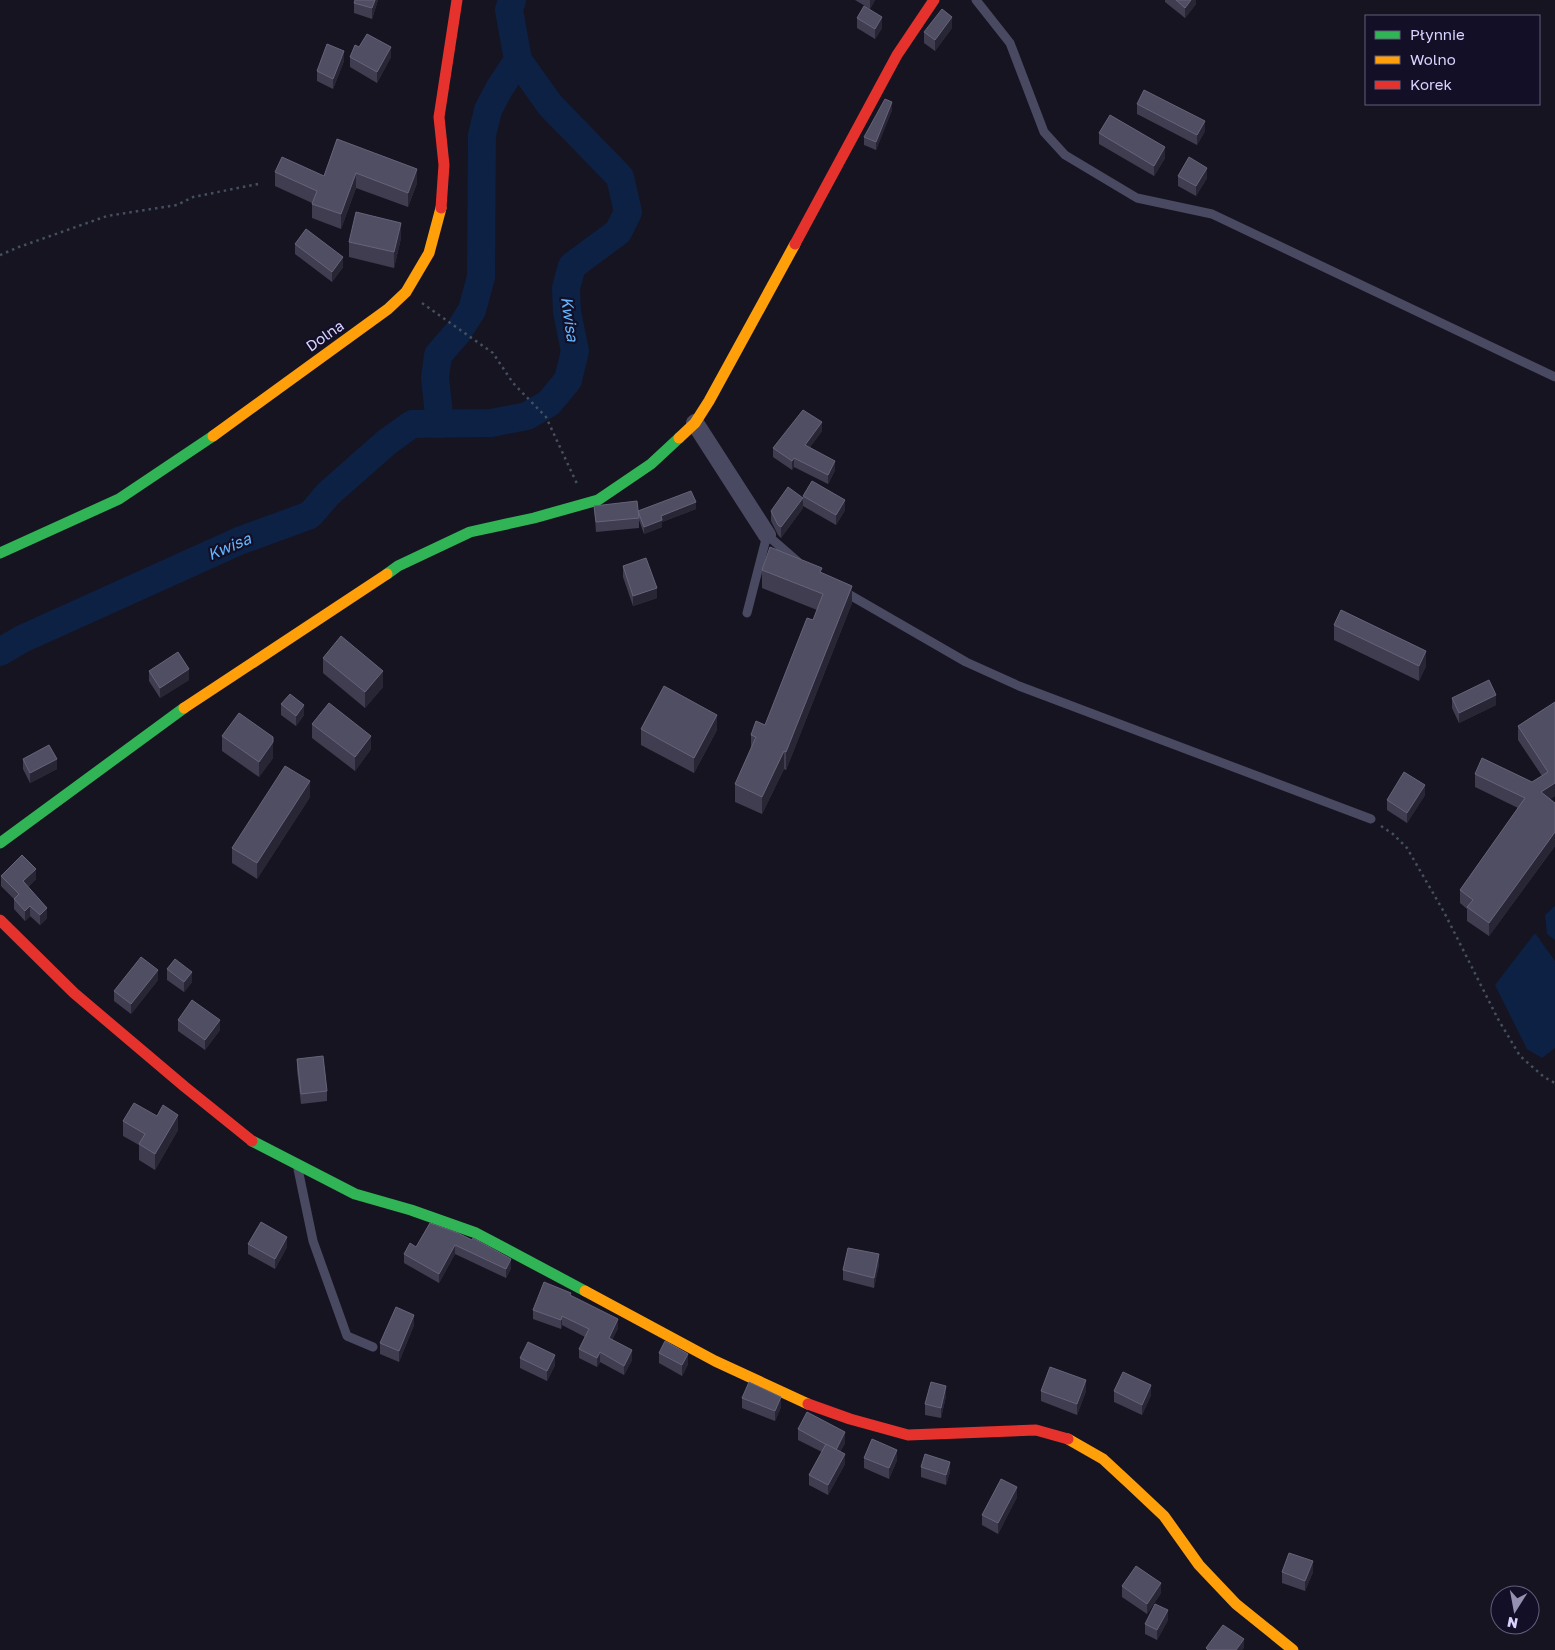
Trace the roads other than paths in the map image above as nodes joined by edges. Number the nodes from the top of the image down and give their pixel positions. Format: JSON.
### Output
{"nodes":[{"id":1,"x":457,"y":0,"type":"edge"},
{"id":2,"x":934,"y":0,"type":"edge"},
{"id":3,"x":976,"y":0,"type":"edge"},
{"id":4,"x":1555,"y":377,"type":"edge"},
{"id":5,"x":695,"y":423,"type":"junction"},
{"id":6,"x":767,"y":535,"type":"junction"},
{"id":7,"x":0,"y":553,"type":"edge"},
{"id":8,"x":804,"y":566,"type":"edge"},
{"id":9,"x":835,"y":586,"type":"edge"},
{"id":10,"x":747,"y":613,"type":"dead end"},
{"id":11,"x":1371,"y":819,"type":"road end"},
{"id":12,"x":0,"y":843,"type":"edge"},
{"id":13,"x":0,"y":920,"type":"edge"},
{"id":14,"x":298,"y":1166,"type":"junction"},
{"id":15,"x":373,"y":1347,"type":"dead end"},
{"id":16,"x":1293,"y":1650,"type":"edge"}],
"edges":[{"from":1,"to":7,"type":"street","name":"Dolna"},
{"from":2,"to":5,"type":"street"},
{"from":3,"to":4,"type":"lane"},
{"from":5,"to":6,"type":"street"},
{"from":5,"to":12,"type":"street"},
{"from":6,"to":8,"type":"lane"},
{"from":6,"to":10,"type":"lane"},
{"from":9,"to":11,"type":"lane"},
{"from":13,"to":14,"type":"street"},
{"from":14,"to":15,"type":"lane"},
{"from":14,"to":16,"type":"street"}]}
